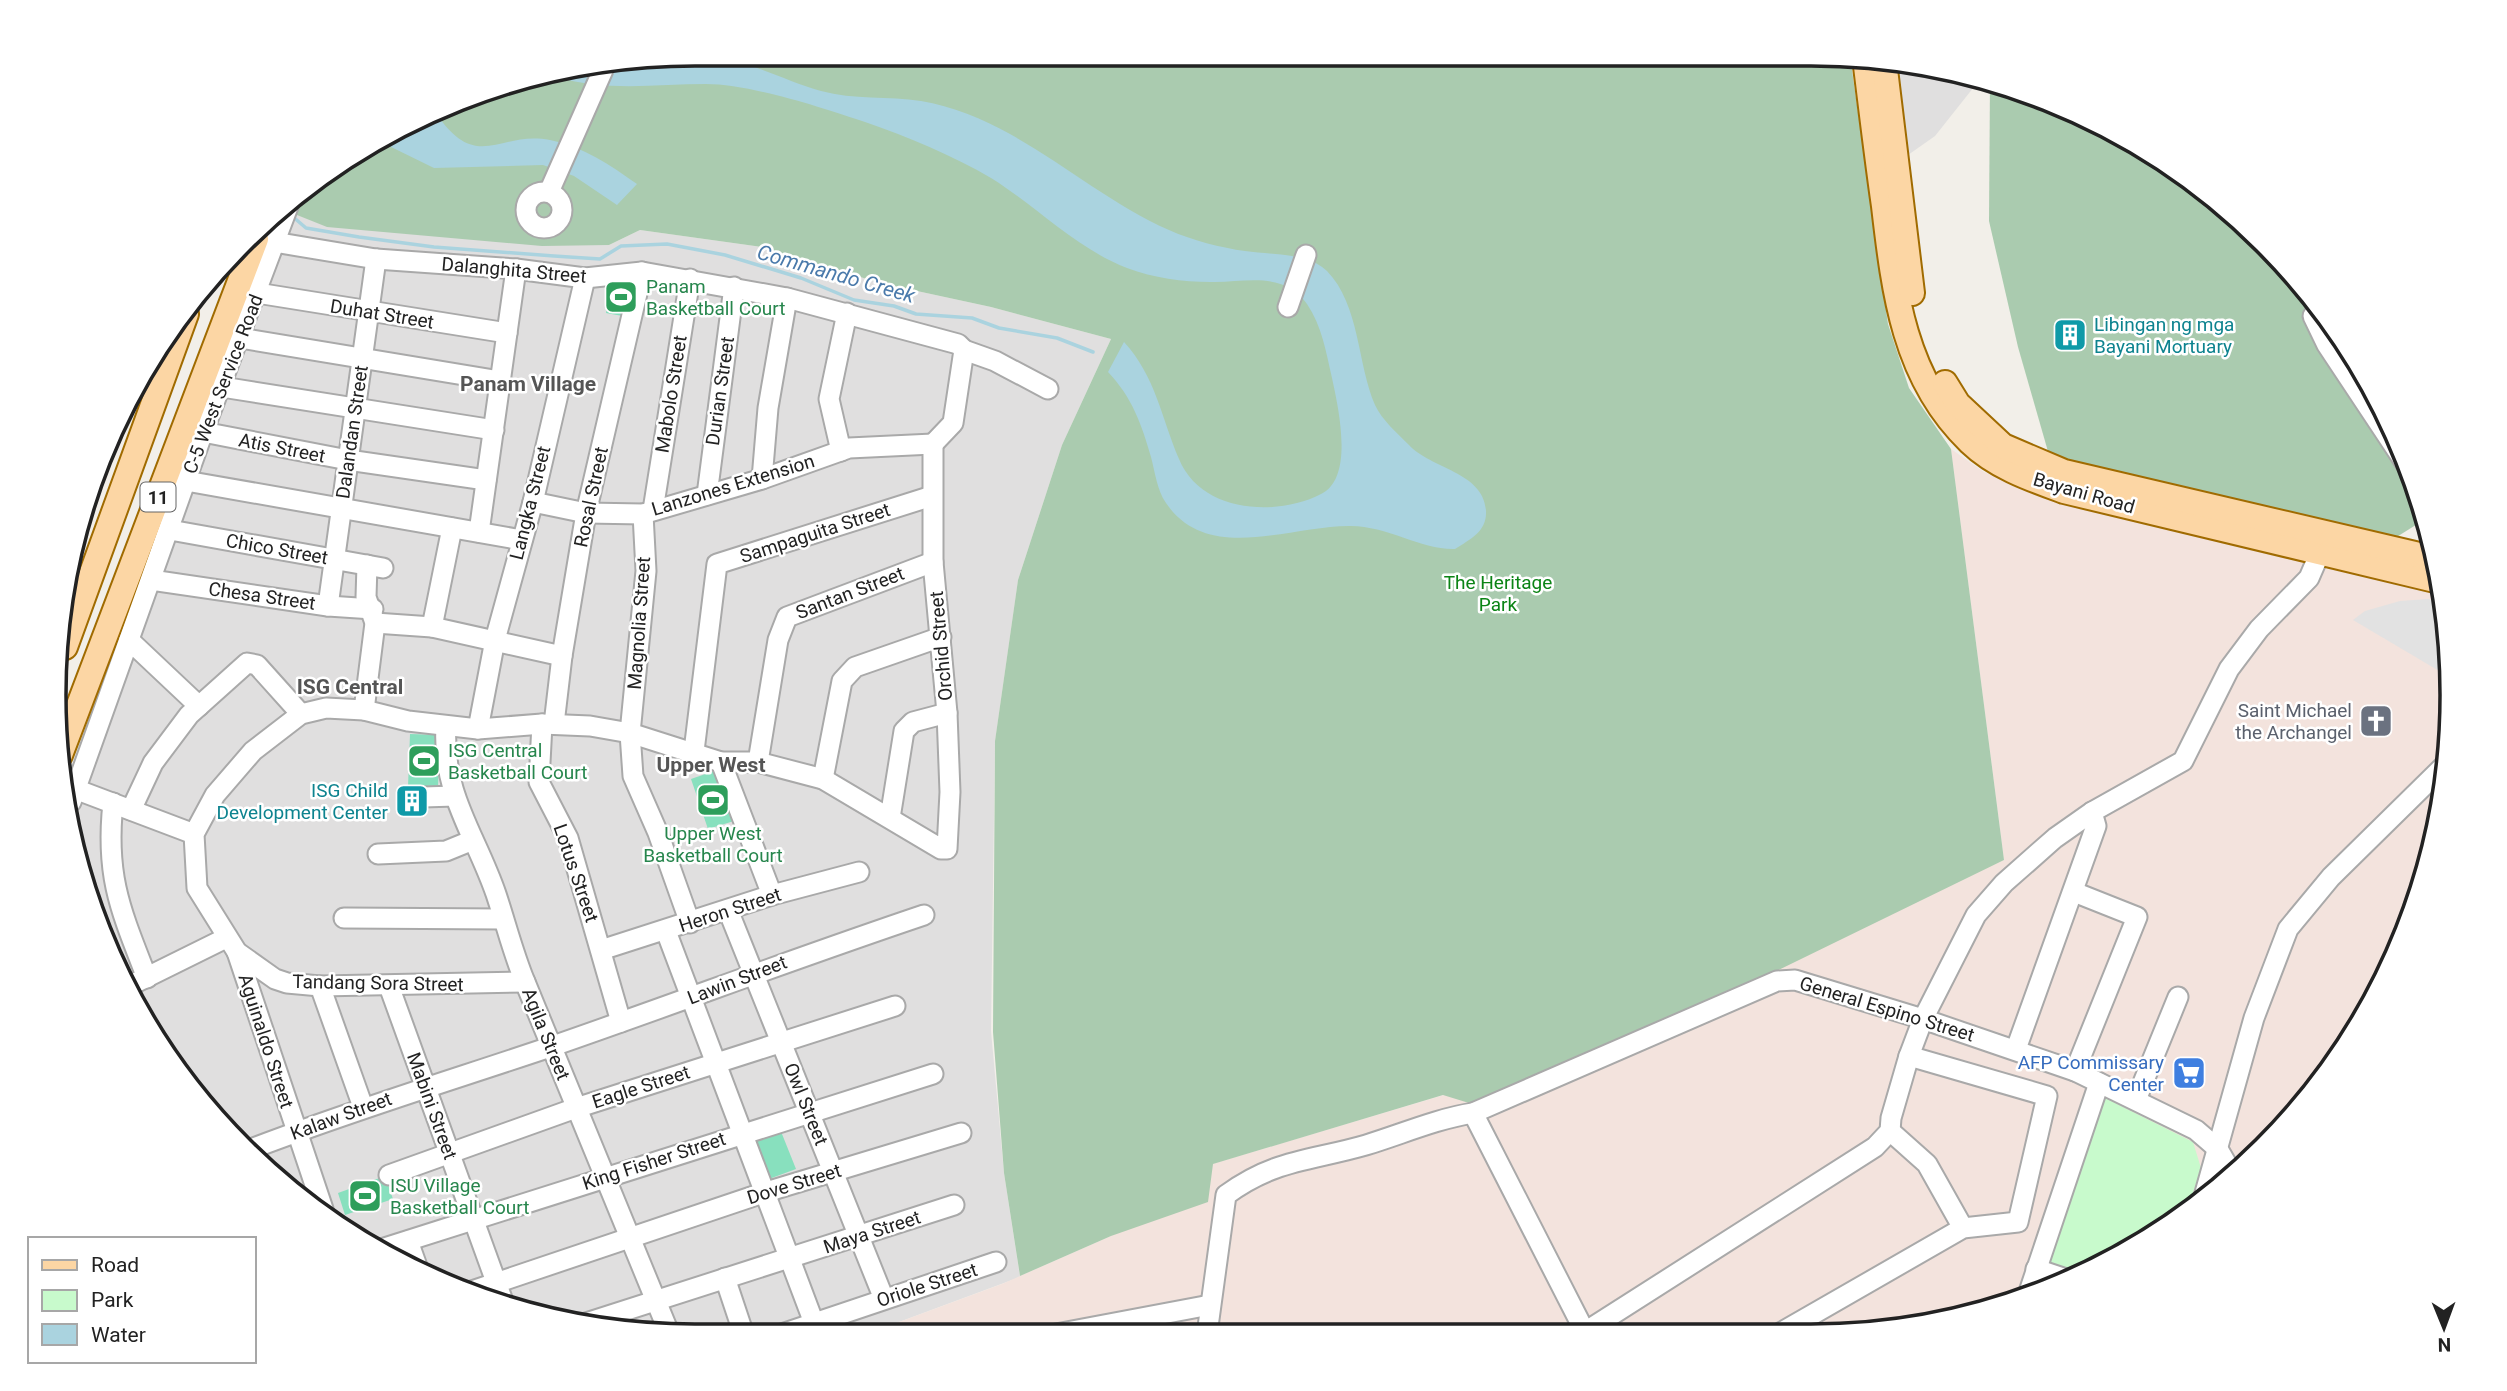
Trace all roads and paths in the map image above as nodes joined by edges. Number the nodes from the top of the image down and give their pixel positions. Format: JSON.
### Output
{"nodes":[{"id":1,"x":1867,"y":69,"type":"edge"},
{"id":2,"x":1885,"y":71,"type":"edge"},
{"id":3,"x":601,"y":74,"type":"edge"},
{"id":4,"x":550,"y":190,"type":"dead end"},
{"id":5,"x":265,"y":240,"type":"edge"},
{"id":6,"x":1306,"y":255,"type":"dead end"},
{"id":7,"x":376,"y":259,"type":"junction"},
{"id":8,"x":516,"y":269,"type":"junction"},
{"id":9,"x":642,"y":272,"type":"junction"},
{"id":10,"x":1901,"y":277,"type":"junction"},
{"id":11,"x":585,"y":278,"type":"junction"},
{"id":12,"x":690,"y":279,"type":"junction"},
{"id":13,"x":734,"y":287,"type":"junction"},
{"id":14,"x":257,"y":293,"type":"junction"},
{"id":15,"x":787,"y":298,"type":"junction"},
{"id":16,"x":1288,"y":307,"type":"dead end"},
{"id":17,"x":369,"y":312,"type":"junction"},
{"id":18,"x":847,"y":313,"type":"junction"},
{"id":19,"x":507,"y":333,"type":"junction"},
{"id":20,"x":240,"y":338,"type":"junction"},
{"id":21,"x":176,"y":342,"type":"edge"},
{"id":22,"x":961,"y":347,"type":"junction"},
{"id":23,"x":363,"y":359,"type":"junction"},
{"id":24,"x":500,"y":381,"type":"junction"},
{"id":25,"x":222,"y":387,"type":"junction"},
{"id":26,"x":1048,"y":389,"type":"dead end"},
{"id":27,"x":356,"y":408,"type":"junction"},
{"id":28,"x":494,"y":430,"type":"junction"},
{"id":29,"x":203,"y":432,"type":"junction"},
{"id":30,"x":933,"y":444,"type":"junction"},
{"id":31,"x":841,"y":451,"type":"junction"},
{"id":32,"x":348,"y":460,"type":"junction"},
{"id":33,"x":762,"y":479,"type":"junction"},
{"id":34,"x":486,"y":480,"type":"junction"},
{"id":35,"x":187,"y":481,"type":"junction"},
{"id":36,"x":707,"y":495,"type":"junction"},
{"id":37,"x":932,"y":496,"type":"junction"},
{"id":38,"x":533,"y":502,"type":"junction"},
{"id":39,"x":341,"y":509,"type":"junction"},
{"id":40,"x":648,"y":512,"type":"junction"},
{"id":41,"x":586,"y":513,"type":"junction"},
{"id":42,"x":452,"y":528,"type":"junction"},
{"id":43,"x":170,"y":530,"type":"junction"},
{"id":44,"x":479,"y":532,"type":"junction"},
{"id":45,"x":522,"y":540,"type":"junction"},
{"id":46,"x":2325,"y":543,"type":"junction"},
{"id":47,"x":2422,"y":547,"type":"edge"},
{"id":48,"x":2408,"y":552,"type":"junction"},
{"id":49,"x":2424,"y":556,"type":"edge"},
{"id":50,"x":334,"y":560,"type":"junction"},
{"id":51,"x":933,"y":562,"type":"junction"},
{"id":52,"x":2429,"y":577,"type":"edge"},
{"id":53,"x":151,"y":580,"type":"junction"},
{"id":54,"x":328,"y":606,"type":"junction"},
{"id":55,"x":374,"y":616,"type":"junction"},
{"id":56,"x":432,"y":627,"type":"junction"},
{"id":57,"x":70,"y":633,"type":"edge"},
{"id":58,"x":941,"y":637,"type":"junction"},
{"id":59,"x":129,"y":640,"type":"junction"},
{"id":60,"x":495,"y":640,"type":"junction"},
{"id":61,"x":562,"y":656,"type":"junction"},
{"id":62,"x":199,"y":706,"type":"junction"},
{"id":63,"x":364,"y":710,"type":"junction"},
{"id":64,"x":947,"y":713,"type":"junction"},
{"id":65,"x":301,"y":714,"type":"junction"},
{"id":66,"x":548,"y":724,"type":"junction"},
{"id":67,"x":446,"y":726,"type":"junction"},
{"id":68,"x":478,"y":729,"type":"junction"},
{"id":69,"x":630,"y":733,"type":"junction"},
{"id":70,"x":68,"y":735,"type":"edge"},
{"id":71,"x":694,"y":751,"type":"junction"},
{"id":72,"x":722,"y":762,"type":"junction"},
{"id":73,"x":758,"y":762,"type":"junction"},
{"id":74,"x":2435,"y":774,"type":"edge"},
{"id":75,"x":823,"y":779,"type":"junction"},
{"id":76,"x":73,"y":786,"type":"edge"},
{"id":77,"x":75,"y":794,"type":"edge"},
{"id":78,"x":454,"y":796,"type":"junction"},
{"id":79,"x":423,"y":797,"type":"dead end"},
{"id":80,"x":122,"y":807,"type":"junction"},
{"id":81,"x":2092,"y":812,"type":"junction"},
{"id":82,"x":890,"y":818,"type":"junction"},
{"id":83,"x":194,"y":834,"type":"junction"},
{"id":84,"x":473,"y":840,"type":"junction"},
{"id":85,"x":378,"y":854,"type":"dead end"},
{"id":86,"x":859,"y":872,"type":"dead end"},
{"id":87,"x":2074,"y":892,"type":"junction"},
{"id":88,"x":772,"y":895,"type":"junction"},
{"id":89,"x":728,"y":910,"type":"junction"},
{"id":90,"x":923,"y":915,"type":"dead end"},
{"id":91,"x":344,"y":918,"type":"dead end"},
{"id":92,"x":503,"y":919,"type":"junction"},
{"id":93,"x":690,"y":923,"type":"junction"},
{"id":94,"x":666,"y":931,"type":"junction"},
{"id":95,"x":231,"y":945,"type":"junction"},
{"id":96,"x":601,"y":950,"type":"junction"},
{"id":97,"x":753,"y":972,"type":"junction"},
{"id":98,"x":139,"y":982,"type":"edge"},
{"id":99,"x":525,"y":982,"type":"junction"},
{"id":100,"x":320,"y":986,"type":"junction"},
{"id":101,"x":389,"y":986,"type":"junction"},
{"id":102,"x":2178,"y":997,"type":"dead end"},
{"id":103,"x":692,"y":998,"type":"junction"},
{"id":104,"x":895,"y":1006,"type":"dead end"},
{"id":105,"x":1923,"y":1019,"type":"junction"},
{"id":106,"x":621,"y":1022,"type":"junction"},
{"id":107,"x":781,"y":1042,"type":"junction"},
{"id":108,"x":551,"y":1046,"type":"junction"},
{"id":109,"x":2016,"y":1049,"type":"junction"},
{"id":110,"x":1909,"y":1056,"type":"junction"},
{"id":111,"x":716,"y":1062,"type":"junction"},
{"id":112,"x":2075,"y":1071,"type":"junction"},
{"id":113,"x":933,"y":1074,"type":"dead end"},
{"id":114,"x":2099,"y":1083,"type":"junction"},
{"id":115,"x":425,"y":1087,"type":"junction"},
{"id":116,"x":2136,"y":1100,"type":"junction"},
{"id":117,"x":363,"y":1107,"type":"junction"},
{"id":118,"x":576,"y":1108,"type":"junction"},
{"id":119,"x":808,"y":1112,"type":"junction"},
{"id":120,"x":1473,"y":1113,"type":"junction"},
{"id":121,"x":1891,"y":1131,"type":"junction"},
{"id":122,"x":296,"y":1132,"type":"junction"},
{"id":123,"x":743,"y":1133,"type":"junction"},
{"id":124,"x":961,"y":1133,"type":"dead end"},
{"id":125,"x":258,"y":1146,"type":"edge"},
{"id":126,"x":2218,"y":1149,"type":"junction"},
{"id":127,"x":449,"y":1153,"type":"junction"},
{"id":128,"x":2228,"y":1166,"type":"edge"},
{"id":129,"x":833,"y":1173,"type":"junction"},
{"id":130,"x":389,"y":1175,"type":"dead end"},
{"id":131,"x":604,"y":1178,"type":"junction"},
{"id":132,"x":2208,"y":1183,"type":"edge"},
{"id":133,"x":766,"y":1192,"type":"junction"},
{"id":134,"x":320,"y":1200,"type":"edge"},
{"id":135,"x":954,"y":1205,"type":"dead end"},
{"id":136,"x":473,"y":1219,"type":"junction"},
{"id":137,"x":1963,"y":1227,"type":"junction"},
{"id":138,"x":859,"y":1237,"type":"junction"},
{"id":139,"x":629,"y":1238,"type":"junction"},
{"id":140,"x":408,"y":1241,"type":"junction"},
{"id":141,"x":392,"y":1246,"type":"edge"},
{"id":142,"x":414,"y":1258,"type":"edge"},
{"id":143,"x":791,"y":1258,"type":"junction"},
{"id":144,"x":996,"y":1262,"type":"dead end"},
{"id":145,"x":2036,"y":1269,"type":"junction"},
{"id":146,"x":2055,"y":1275,"type":"edge"},
{"id":147,"x":725,"y":1278,"type":"junction"},
{"id":148,"x":496,"y":1284,"type":"junction"},
{"id":149,"x":2031,"y":1285,"type":"edge"},
{"id":150,"x":484,"y":1288,"type":"edge"},
{"id":151,"x":500,"y":1293,"type":"edge"},
{"id":152,"x":884,"y":1298,"type":"junction"},
{"id":153,"x":656,"y":1299,"type":"junction"},
{"id":154,"x":1210,"y":1305,"type":"junction"},
{"id":155,"x":603,"y":1317,"type":"edge"},
{"id":156,"x":665,"y":1323,"type":"edge"},
{"id":157,"x":814,"y":1323,"type":"junction"},
{"id":158,"x":740,"y":1324,"type":"edge"},
{"id":159,"x":811,"y":1324,"type":"edge"},
{"id":160,"x":1109,"y":1324,"type":"edge"},
{"id":161,"x":1208,"y":1324,"type":"edge"},
{"id":162,"x":1581,"y":1324,"type":"edge"},
{"id":163,"x":1598,"y":1324,"type":"edge"},
{"id":164,"x":1796,"y":1324,"type":"edge"}],
"edges":[{"from":1,"to":10,"type":"main road","name":"Bayani Road"},
{"from":2,"to":10,"type":"main road","name":"Bayani Road"},
{"from":3,"to":4,"type":"street"},
{"from":5,"to":7,"type":"street","name":"Dalanghita Street"},
{"from":5,"to":14,"type":"street","name":"C-5 West Service Road"},
{"from":5,"to":70,"type":"main road","number":"11"},
{"from":6,"to":16,"type":"street"},
{"from":7,"to":8,"type":"street","name":"Dalanghita Street"},
{"from":7,"to":17,"type":"street","name":"Dalandan Street"},
{"from":8,"to":11,"type":"street","name":"Dalanghita Street"},
{"from":8,"to":19,"type":"street"},
{"from":9,"to":11,"type":"street","name":"Dalanghita Street"},
{"from":9,"to":12,"type":"street","name":"Dalanghita Street"},
{"from":9,"to":41,"type":"street","name":"Rosal Street"},
{"from":10,"to":46,"type":"main road","name":"Bayani Road"},
{"from":11,"to":38,"type":"street","name":"Langka Street"},
{"from":12,"to":13,"type":"street","name":"Dalanghita Street"},
{"from":12,"to":40,"type":"street","name":"Mabolo Street"},
{"from":13,"to":15,"type":"street","name":"Dalanghita Street"},
{"from":13,"to":36,"type":"street","name":"Durian Street"},
{"from":14,"to":17,"type":"street","name":"Duhat Street"},
{"from":14,"to":20,"type":"street","name":"C-5 West Service Road"},
{"from":15,"to":18,"type":"street","name":"Dalanghita Street"},
{"from":15,"to":33,"type":"street"},
{"from":17,"to":19,"type":"street","name":"Duhat Street"},
{"from":17,"to":23,"type":"street","name":"Dalandan Street"},
{"from":18,"to":22,"type":"street","name":"Dalanghita Street"},
{"from":18,"to":31,"type":"street"},
{"from":19,"to":24,"type":"street"},
{"from":20,"to":23,"type":"street"},
{"from":20,"to":25,"type":"street","name":"C-5 West Service Road"},
{"from":21,"to":57,"type":"main road","number":"11"},
{"from":22,"to":26,"type":"street","name":"Dalanghita Street"},
{"from":22,"to":30,"type":"street"},
{"from":23,"to":24,"type":"street"},
{"from":23,"to":27,"type":"street","name":"Dalandan Street"},
{"from":24,"to":28,"type":"street"},
{"from":25,"to":27,"type":"street"},
{"from":25,"to":29,"type":"street","name":"C-5 West Service Road"},
{"from":27,"to":28,"type":"street"},
{"from":27,"to":32,"type":"street","name":"Dalandan Street"},
{"from":28,"to":34,"type":"street"},
{"from":29,"to":32,"type":"street","name":"Atis Street"},
{"from":29,"to":35,"type":"street","name":"C-5 West Service Road"},
{"from":30,"to":31,"type":"street","name":"Lanzones Extension"},
{"from":30,"to":37,"type":"street","name":"Orchid Street"},
{"from":31,"to":33,"type":"street","name":"Lanzones Extension"},
{"from":32,"to":34,"type":"street","name":"Atis Street"},
{"from":32,"to":39,"type":"street","name":"Dalandan Street"},
{"from":33,"to":36,"type":"street","name":"Lanzones Extension"},
{"from":34,"to":44,"type":"street"},
{"from":35,"to":39,"type":"street"},
{"from":35,"to":43,"type":"street","name":"C-5 West Service Road"},
{"from":36,"to":40,"type":"street","name":"Lanzones Extension"},
{"from":37,"to":51,"type":"street","name":"Orchid Street"},
{"from":37,"to":71,"type":"street","name":"Sampaguita Street"},
{"from":38,"to":41,"type":"street","name":"Lanzones Extension"},
{"from":38,"to":45,"type":"street","name":"Langka Street"},
{"from":39,"to":42,"type":"street"},
{"from":39,"to":50,"type":"street","name":"Dalandan Street"},
{"from":40,"to":41,"type":"street","name":"Lanzones Extension"},
{"from":40,"to":69,"type":"street","name":"Magnolia Street"},
{"from":41,"to":61,"type":"street","name":"Rosal Street"},
{"from":42,"to":44,"type":"street"},
{"from":42,"to":56,"type":"street"},
{"from":43,"to":50,"type":"street","name":"Chico Street"},
{"from":43,"to":53,"type":"street","name":"C-5 West Service Road"},
{"from":44,"to":45,"type":"street"},
{"from":45,"to":60,"type":"street","name":"Langka Street"},
{"from":46,"to":48,"type":"main road","name":"Bayani Road"},
{"from":46,"to":52,"type":"main road","name":"Bayani Road"},
{"from":46,"to":81,"type":"street"},
{"from":47,"to":48,"type":"main road"},
{"from":48,"to":49,"type":"main road","name":"Bayani Road"},
{"from":50,"to":54,"type":"street","name":"Dalandan Street"},
{"from":50,"to":55,"type":"street","name":"Chico Street"},
{"from":51,"to":58,"type":"street","name":"Orchid Street"},
{"from":51,"to":73,"type":"street","name":"Santan Street"},
{"from":53,"to":54,"type":"street","name":"Chesa Street"},
{"from":53,"to":59,"type":"street","name":"C-5 West Service Road"},
{"from":54,"to":55,"type":"street","name":"Chesa Street"},
{"from":55,"to":56,"type":"street","name":"Chesa Street"},
{"from":55,"to":63,"type":"street"},
{"from":56,"to":60,"type":"street","name":"Chesa Street"},
{"from":58,"to":64,"type":"street","name":"Orchid Street"},
{"from":58,"to":75,"type":"street"},
{"from":59,"to":62,"type":"street"},
{"from":59,"to":76,"type":"street","name":"C-5 West Service Road"},
{"from":60,"to":61,"type":"street","name":"Chesa Street"},
{"from":60,"to":68,"type":"street","name":"Langka Street"},
{"from":61,"to":66,"type":"street","name":"Rosal Street"},
{"from":62,"to":65,"type":"street"},
{"from":62,"to":80,"type":"street"},
{"from":63,"to":65,"type":"street"},
{"from":63,"to":67,"type":"street"},
{"from":64,"to":82,"type":"street"},
{"from":64,"to":82,"type":"street","name":"Orchid Street"},
{"from":65,"to":83,"type":"street"},
{"from":66,"to":68,"type":"street"},
{"from":66,"to":69,"type":"street"},
{"from":66,"to":96,"type":"street","name":"Lotus Street"},
{"from":67,"to":68,"type":"street"},
{"from":67,"to":78,"type":"street","name":"Agila Street"},
{"from":69,"to":71,"type":"street"},
{"from":69,"to":93,"type":"street","name":"Magnolia Street"},
{"from":71,"to":72,"type":"street"},
{"from":72,"to":73,"type":"street"},
{"from":72,"to":88,"type":"street"},
{"from":73,"to":75,"type":"street"},
{"from":74,"to":126,"type":"street"},
{"from":75,"to":82,"type":"street"},
{"from":77,"to":80,"type":"street"},
{"from":78,"to":79,"type":"street"},
{"from":78,"to":84,"type":"street","name":"Agila Street"},
{"from":80,"to":83,"type":"street"},
{"from":80,"to":98,"type":"street"},
{"from":81,"to":87,"type":"street"},
{"from":81,"to":105,"type":"street"},
{"from":83,"to":95,"type":"street"},
{"from":84,"to":85,"type":"street"},
{"from":84,"to":92,"type":"street","name":"Agila Street"},
{"from":86,"to":88,"type":"street","name":"Heron Street"},
{"from":87,"to":109,"type":"street"},
{"from":87,"to":112,"type":"street"},
{"from":88,"to":89,"type":"street","name":"Heron Street"},
{"from":89,"to":93,"type":"street","name":"Heron Street"},
{"from":89,"to":97,"type":"street","name":"Owl Street"},
{"from":90,"to":97,"type":"street","name":"Lawin Street"},
{"from":91,"to":92,"type":"street"},
{"from":92,"to":99,"type":"street","name":"Agila Street"},
{"from":93,"to":94,"type":"street","name":"Heron Street"},
{"from":94,"to":96,"type":"street","name":"Heron Street"},
{"from":94,"to":103,"type":"street"},
{"from":95,"to":98,"type":"street"},
{"from":95,"to":100,"type":"street","name":"Tandang Sora Street"},
{"from":95,"to":122,"type":"street","name":"Aguinaldo Street"},
{"from":96,"to":106,"type":"street","name":"Lotus Street"},
{"from":97,"to":103,"type":"street","name":"Lawin Street"},
{"from":97,"to":107,"type":"street","name":"Owl Street"},
{"from":99,"to":101,"type":"street","name":"Tandang Sora Street"},
{"from":99,"to":108,"type":"street","name":"Agila Street"},
{"from":100,"to":101,"type":"street","name":"Tandang Sora Street"},
{"from":100,"to":117,"type":"street"},
{"from":101,"to":115,"type":"street","name":"Mabini Street"},
{"from":102,"to":116,"type":"street"},
{"from":103,"to":106,"type":"street","name":"Lawin Street"},
{"from":103,"to":111,"type":"street"},
{"from":104,"to":107,"type":"street","name":"Eagle Street"},
{"from":105,"to":109,"type":"street","name":"General Espino Street"},
{"from":105,"to":110,"type":"street"},
{"from":105,"to":120,"type":"street","name":"General Espino Street"},
{"from":106,"to":108,"type":"street","name":"Lawin Street"},
{"from":107,"to":111,"type":"street","name":"Eagle Street"},
{"from":107,"to":119,"type":"street","name":"Owl Street"},
{"from":108,"to":115,"type":"street","name":"Kalaw Street"},
{"from":108,"to":118,"type":"street","name":"Agila Street"},
{"from":109,"to":112,"type":"street","name":"General Espino Street"},
{"from":110,"to":121,"type":"street"},
{"from":110,"to":137,"type":"street"},
{"from":111,"to":118,"type":"street","name":"Eagle Street"},
{"from":111,"to":123,"type":"street"},
{"from":112,"to":114,"type":"street","name":"General Espino Street"},
{"from":113,"to":119,"type":"street","name":"King Fisher Street"},
{"from":114,"to":116,"type":"street","name":"General Espino Street"},
{"from":114,"to":145,"type":"street"},
{"from":115,"to":117,"type":"street","name":"Kalaw Street"},
{"from":115,"to":127,"type":"street","name":"Mabini Street"},
{"from":116,"to":126,"type":"street","name":"General Espino Street"},
{"from":117,"to":122,"type":"street","name":"Kalaw Street"},
{"from":118,"to":127,"type":"street","name":"Eagle Street"},
{"from":118,"to":131,"type":"street","name":"Agila Street"},
{"from":119,"to":123,"type":"street","name":"King Fisher Street"},
{"from":119,"to":129,"type":"street","name":"Owl Street"},
{"from":120,"to":154,"type":"street","name":"General Espino Street"},
{"from":120,"to":162,"type":"street"},
{"from":121,"to":137,"type":"street"},
{"from":121,"to":163,"type":"street"},
{"from":122,"to":125,"type":"street","name":"Kalaw Street"},
{"from":122,"to":134,"type":"street","name":"Aguinaldo Street"},
{"from":123,"to":131,"type":"street","name":"King Fisher Street"},
{"from":123,"to":133,"type":"street"},
{"from":124,"to":129,"type":"street","name":"Dove Street"},
{"from":126,"to":128,"type":"street"},
{"from":126,"to":132,"type":"street"},
{"from":127,"to":130,"type":"street","name":"Eagle Street"},
{"from":127,"to":136,"type":"street","name":"Mabini Street"},
{"from":129,"to":133,"type":"street","name":"Dove Street"},
{"from":129,"to":138,"type":"street","name":"Owl Street"},
{"from":131,"to":136,"type":"street","name":"King Fisher Street"},
{"from":131,"to":139,"type":"street","name":"Agila Street"},
{"from":133,"to":139,"type":"street","name":"Dove Street"},
{"from":133,"to":143,"type":"street"},
{"from":135,"to":138,"type":"street","name":"Maya Street"},
{"from":136,"to":140,"type":"street","name":"King Fisher Street"},
{"from":136,"to":148,"type":"street","name":"Mabini Street"},
{"from":137,"to":164,"type":"street"},
{"from":138,"to":143,"type":"street","name":"Maya Street"},
{"from":138,"to":152,"type":"street","name":"Owl Street"},
{"from":139,"to":148,"type":"street","name":"Dove Street"},
{"from":139,"to":153,"type":"street","name":"Agila Street"},
{"from":140,"to":141,"type":"street","name":"King Fisher Street"},
{"from":140,"to":142,"type":"street"},
{"from":143,"to":147,"type":"street","name":"Maya Street"},
{"from":143,"to":157,"type":"street"},
{"from":144,"to":152,"type":"street","name":"Oriole Street"},
{"from":145,"to":146,"type":"street"},
{"from":145,"to":149,"type":"street"},
{"from":147,"to":153,"type":"street","name":"Maya Street"},
{"from":147,"to":158,"type":"street"},
{"from":148,"to":150,"type":"street","name":"Dove Street"},
{"from":148,"to":151,"type":"street","name":"Mabini Street"},
{"from":152,"to":157,"type":"street","name":"Oriole Street"},
{"from":153,"to":155,"type":"street","name":"Maya Street"},
{"from":153,"to":156,"type":"street","name":"Agila Street"},
{"from":154,"to":160,"type":"street"},
{"from":154,"to":161,"type":"street","name":"General Espino Street"},
{"from":157,"to":159,"type":"street","name":"Oriole Street"}]}
